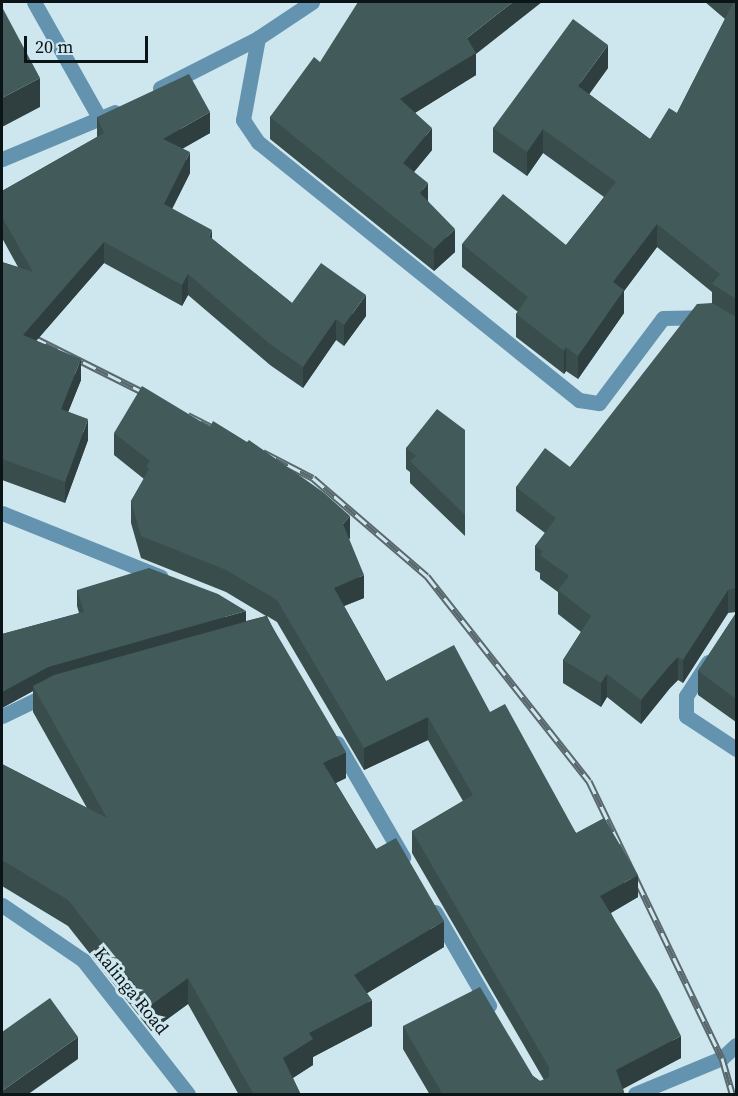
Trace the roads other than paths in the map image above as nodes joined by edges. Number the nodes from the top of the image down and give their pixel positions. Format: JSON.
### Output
{"nodes":[{"id":1,"x":34,"y":2,"type":"edge"},
{"id":2,"x":312,"y":2,"type":"edge"},
{"id":3,"x":258,"y":38,"type":"junction"},
{"id":4,"x":100,"y":119,"type":"junction"},
{"id":5,"x":2,"y":159,"type":"edge"},
{"id":6,"x":736,"y":331,"type":"edge"},
{"id":7,"x":2,"y":513,"type":"edge"},
{"id":8,"x":178,"y":583,"type":"edge"},
{"id":9,"x":718,"y":648,"type":"edge"},
{"id":10,"x":62,"y":689,"type":"edge"},
{"id":11,"x":2,"y":716,"type":"edge"},
{"id":12,"x":331,"y":734,"type":"edge"},
{"id":13,"x":736,"y":749,"type":"edge"},
{"id":14,"x":409,"y":868,"type":"edge"},
{"id":15,"x":427,"y":898,"type":"edge"},
{"id":16,"x":2,"y":905,"type":"edge"},
{"id":17,"x":499,"y":1022,"type":"edge"},
{"id":18,"x":736,"y":1045,"type":"edge"},
{"id":19,"x":188,"y":1095,"type":"edge"},
{"id":20,"x":635,"y":1095,"type":"edge"}],
"edges":[{"from":1,"to":4,"type":"street"},
{"from":2,"to":3,"type":"street"},
{"from":3,"to":4,"type":"street"},
{"from":3,"to":6,"type":"street"},
{"from":4,"to":5,"type":"street"},
{"from":7,"to":8,"type":"street"},
{"from":9,"to":13,"type":"street"},
{"from":10,"to":11,"type":"street"},
{"from":12,"to":14,"type":"street"},
{"from":15,"to":17,"type":"street"},
{"from":16,"to":19,"type":"street","name":"Kalinga Road"},
{"from":18,"to":20,"type":"street"}]}
